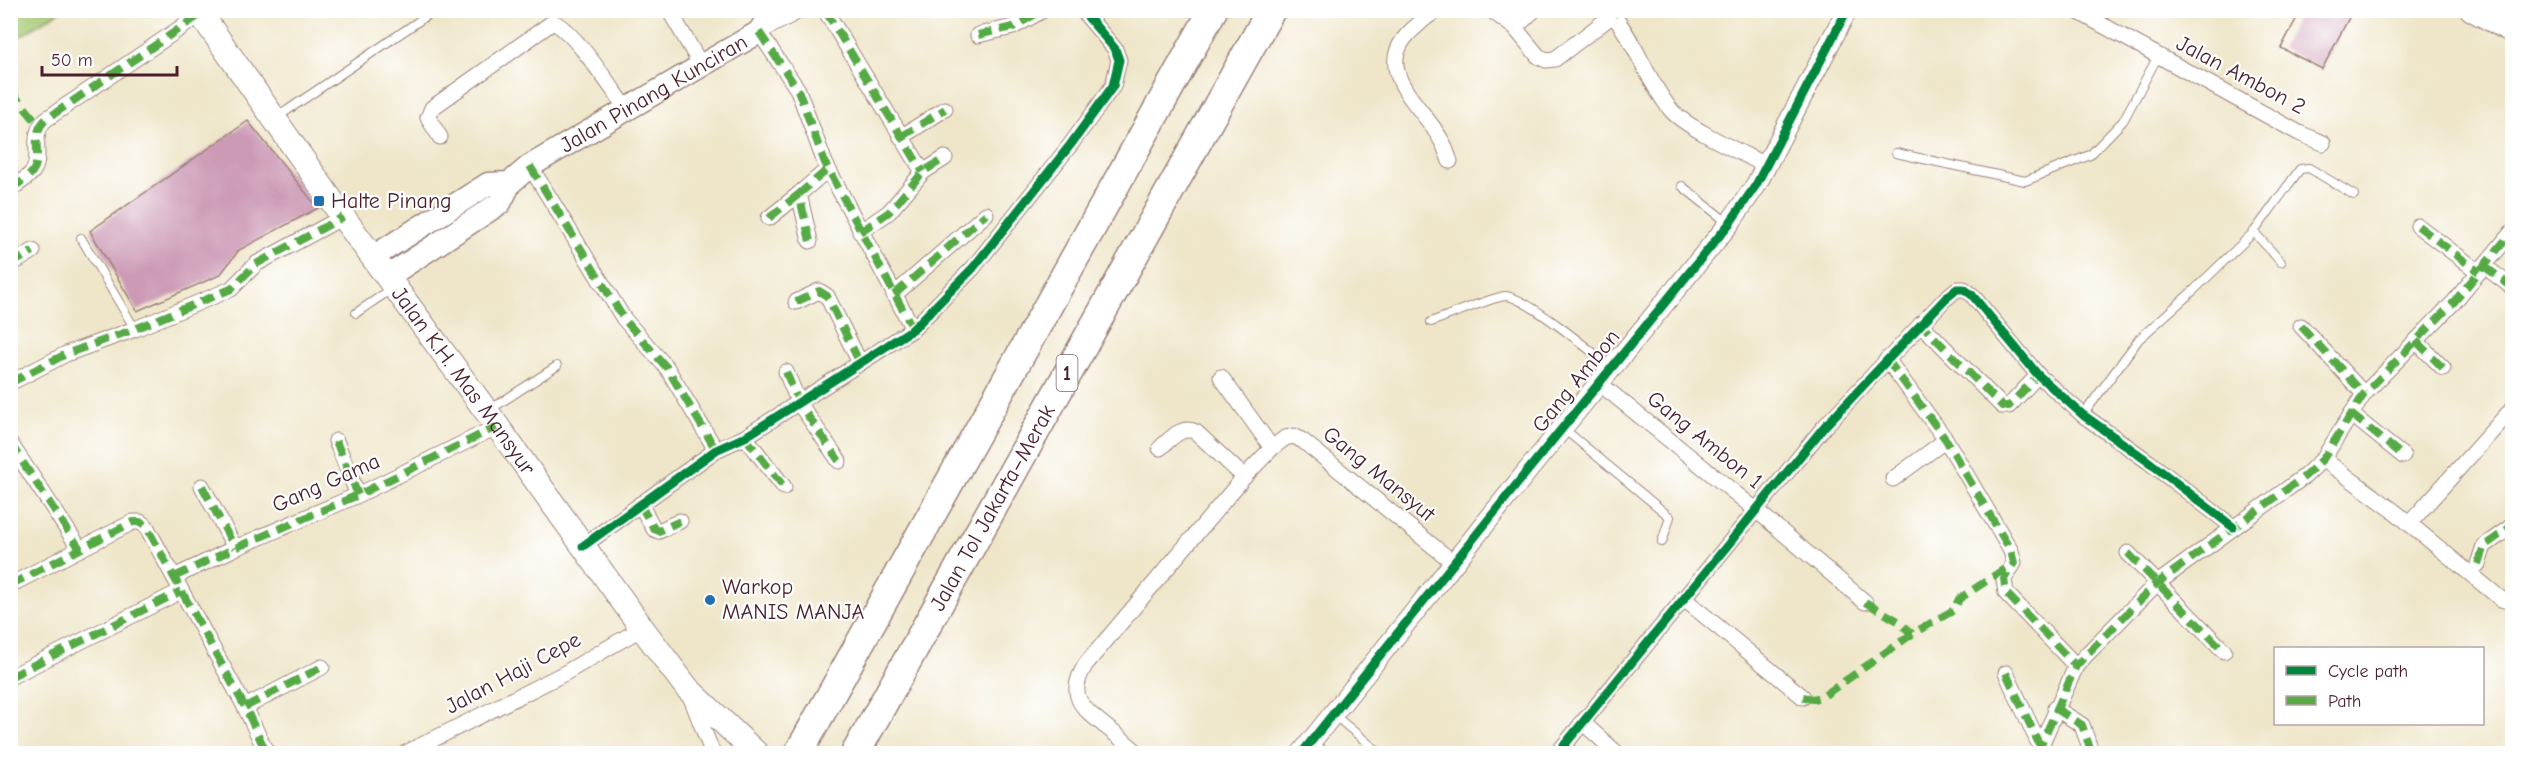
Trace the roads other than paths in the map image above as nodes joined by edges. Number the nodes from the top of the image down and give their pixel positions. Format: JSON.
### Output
{"nodes":[{"id":1,"x":435,"y":10,"type":"edge"},
{"id":2,"x":669,"y":10,"type":"edge"},
{"id":3,"x":773,"y":10,"type":"edge"},
{"id":4,"x":801,"y":10,"type":"edge"},
{"id":5,"x":825,"y":10,"type":"edge"},
{"id":6,"x":1043,"y":10,"type":"edge"},
{"id":7,"x":1082,"y":10,"type":"edge"},
{"id":8,"x":1213,"y":10,"type":"edge"},
{"id":9,"x":1270,"y":10,"type":"edge"},
{"id":10,"x":1438,"y":10,"type":"edge"},
{"id":11,"x":1491,"y":10,"type":"edge"},
{"id":12,"x":1534,"y":10,"type":"edge"},
{"id":13,"x":1847,"y":10,"type":"edge"},
{"id":14,"x":2075,"y":10,"type":"edge"},
{"id":15,"x":2470,"y":10,"type":"edge"},
{"id":16,"x":200,"y":12,"type":"edge"},
{"id":17,"x":1616,"y":13,"type":"edge"},
{"id":18,"x":1515,"y":28,"type":"junction"},
{"id":19,"x":759,"y":32,"type":"junction"},
{"id":20,"x":2512,"y":33,"type":"edge"},
{"id":21,"x":978,"y":35,"type":"dead end"},
{"id":22,"x":2158,"y":56,"type":"junction"},
{"id":23,"x":701,"y":65,"type":"junction"},
{"id":24,"x":627,"y":109,"type":"junction"},
{"id":25,"x":945,"y":110,"type":"dead end"},
{"id":26,"x":274,"y":119,"type":"junction"},
{"id":27,"x":440,"y":137,"type":"dead end"},
{"id":28,"x":901,"y":137,"type":"junction"},
{"id":29,"x":2323,"y":143,"type":"dead end"},
{"id":30,"x":1896,"y":153,"type":"dead end"},
{"id":31,"x":945,"y":158,"type":"dead end"},
{"id":32,"x":1450,"y":161,"type":"dead end"},
{"id":33,"x":530,"y":166,"type":"junction"},
{"id":34,"x":1767,"y":166,"type":"junction"},
{"id":35,"x":828,"y":169,"type":"junction"},
{"id":36,"x":923,"y":172,"type":"junction"},
{"id":37,"x":510,"y":183,"type":"junction"},
{"id":38,"x":1682,"y":186,"type":"dead end"},
{"id":39,"x":10,"y":189,"type":"edge"},
{"id":40,"x":799,"y":194,"type":"junction"},
{"id":41,"x":2354,"y":195,"type":"dead end"},
{"id":42,"x":986,"y":214,"type":"dead end"},
{"id":43,"x":343,"y":217,"type":"junction"},
{"id":44,"x":769,"y":218,"type":"dead end"},
{"id":45,"x":1729,"y":224,"type":"junction"},
{"id":46,"x":2418,"y":225,"type":"dead end"},
{"id":47,"x":860,"y":232,"type":"junction"},
{"id":48,"x":2254,"y":232,"type":"junction"},
{"id":49,"x":2512,"y":232,"type":"edge"},
{"id":50,"x":81,"y":238,"type":"dead end"},
{"id":51,"x":810,"y":241,"type":"dead end"},
{"id":52,"x":33,"y":251,"type":"dead end"},
{"id":53,"x":13,"y":257,"type":"edge"},
{"id":54,"x":373,"y":257,"type":"junction"},
{"id":55,"x":2281,"y":262,"type":"dead end"},
{"id":56,"x":2481,"y":269,"type":"junction"},
{"id":57,"x":391,"y":282,"type":"junction"},
{"id":58,"x":2512,"y":287,"type":"edge"},
{"id":59,"x":894,"y":295,"type":"junction"},
{"id":60,"x":796,"y":302,"type":"dead end"},
{"id":61,"x":356,"y":313,"type":"dead end"},
{"id":62,"x":1431,"y":322,"type":"dead end"},
{"id":63,"x":1921,"y":324,"type":"junction"},
{"id":64,"x":2301,"y":326,"type":"dead end"},
{"id":65,"x":913,"y":328,"type":"junction"},
{"id":66,"x":135,"y":329,"type":"junction"},
{"id":67,"x":2416,"y":341,"type":"junction"},
{"id":68,"x":1887,"y":359,"type":"junction"},
{"id":69,"x":860,"y":363,"type":"junction"},
{"id":70,"x":557,"y":366,"type":"dead end"},
{"id":71,"x":2444,"y":368,"type":"dead end"},
{"id":72,"x":786,"y":372,"type":"dead end"},
{"id":73,"x":2038,"y":375,"type":"junction"},
{"id":74,"x":1605,"y":376,"type":"junction"},
{"id":75,"x":1221,"y":377,"type":"dead end"},
{"id":76,"x":10,"y":383,"type":"edge"},
{"id":77,"x":2364,"y":394,"type":"junction"},
{"id":78,"x":799,"y":403,"type":"junction"},
{"id":79,"x":2512,"y":409,"type":"edge"},
{"id":80,"x":2351,"y":414,"type":"junction"},
{"id":81,"x":2083,"y":416,"type":"junction"},
{"id":82,"x":492,"y":419,"type":"junction"},
{"id":83,"x":1563,"y":428,"type":"junction"},
{"id":84,"x":745,"y":436,"type":"junction"},
{"id":85,"x":1946,"y":440,"type":"junction"},
{"id":86,"x":336,"y":441,"type":"dead end"},
{"id":87,"x":10,"y":443,"type":"edge"},
{"id":88,"x":1272,"y":447,"type":"junction"},
{"id":89,"x":1160,"y":448,"type":"dead end"},
{"id":90,"x":716,"y":450,"type":"junction"},
{"id":91,"x":2403,"y":456,"type":"dead end"},
{"id":92,"x":2323,"y":459,"type":"junction"},
{"id":93,"x":839,"y":460,"type":"dead end"},
{"id":94,"x":1244,"y":477,"type":"junction"},
{"id":95,"x":1893,"y":480,"type":"dead end"},
{"id":96,"x":202,"y":486,"type":"dead end"},
{"id":97,"x":784,"y":487,"type":"dead end"},
{"id":98,"x":358,"y":495,"type":"junction"},
{"id":99,"x":640,"y":504,"type":"junction"},
{"id":100,"x":1756,"y":510,"type":"junction"},
{"id":101,"x":680,"y":520,"type":"dead end"},
{"id":102,"x":2409,"y":524,"type":"junction"},
{"id":103,"x":2512,"y":526,"type":"edge"},
{"id":104,"x":2233,"y":527,"type":"junction"},
{"id":105,"x":1662,"y":542,"type":"dead end"},
{"id":106,"x":583,"y":546,"type":"junction"},
{"id":107,"x":235,"y":548,"type":"junction"},
{"id":108,"x":80,"y":549,"type":"junction"},
{"id":109,"x":2128,"y":553,"type":"dead end"},
{"id":110,"x":1454,"y":563,"type":"junction"},
{"id":111,"x":2478,"y":564,"type":"dead end"},
{"id":112,"x":177,"y":584,"type":"junction"},
{"id":113,"x":2156,"y":584,"type":"junction"},
{"id":114,"x":10,"y":585,"type":"edge"},
{"id":115,"x":1683,"y":598,"type":"junction"},
{"id":116,"x":1865,"y":602,"type":"dead end"},
{"id":117,"x":2512,"y":602,"type":"edge"},
{"id":118,"x":642,"y":628,"type":"junction"},
{"id":119,"x":2224,"y":651,"type":"dead end"},
{"id":120,"x":2076,"y":666,"type":"junction"},
{"id":121,"x":322,"y":667,"type":"dead end"},
{"id":122,"x":2006,"y":673,"type":"dead end"},
{"id":123,"x":10,"y":677,"type":"edge"},
{"id":124,"x":687,"y":688,"type":"junction"},
{"id":125,"x":1803,"y":697,"type":"dead end"},
{"id":126,"x":245,"y":707,"type":"junction"},
{"id":127,"x":2055,"y":708,"type":"junction"},
{"id":128,"x":1333,"y":714,"type":"junction"},
{"id":129,"x":1582,"y":722,"type":"junction"},
{"id":130,"x":749,"y":747,"type":"edge"},
{"id":131,"x":1306,"y":747,"type":"edge"},
{"id":132,"x":2038,"y":750,"type":"edge"},
{"id":133,"x":267,"y":753,"type":"edge"},
{"id":134,"x":404,"y":753,"type":"edge"},
{"id":135,"x":712,"y":753,"type":"edge"},
{"id":136,"x":798,"y":753,"type":"edge"},
{"id":137,"x":855,"y":753,"type":"edge"},
{"id":138,"x":1139,"y":753,"type":"edge"},
{"id":139,"x":1327,"y":753,"type":"edge"},
{"id":140,"x":1381,"y":753,"type":"edge"},
{"id":141,"x":1557,"y":753,"type":"edge"},
{"id":142,"x":1618,"y":753,"type":"edge"},
{"id":143,"x":2092,"y":753,"type":"edge"}],
"edges":[{"from":1,"to":26,"type":"lane"},
{"from":2,"to":23,"type":"street"},
{"from":3,"to":19,"type":"main road"},
{"from":4,"to":19,"type":"street","name":"Jalan Pinang Kunciran"},
{"from":5,"to":28,"type":"street"},
{"from":6,"to":21,"type":"street"},
{"from":7,"to":65,"type":"street"},
{"from":8,"to":136,"type":"highway","number":"1"},
{"from":9,"to":137,"type":"highway","name":"Jalan Tol Jakarta–Merak","number":"1"},
{"from":10,"to":32,"type":"street"},
{"from":11,"to":18,"type":"street"},
{"from":12,"to":18,"type":"street"},
{"from":13,"to":34,"type":"street","name":"Gang Ambon"},
{"from":14,"to":22,"type":"street","name":"Jalan Ambon 2"},
{"from":15,"to":20,"type":"street"},
{"from":16,"to":26,"type":"main road","name":"Jalan K.H. Mas Mansyur"},
{"from":16,"to":39,"type":"street"},
{"from":17,"to":18,"type":"street"},
{"from":17,"to":34,"type":"street"},
{"from":19,"to":23,"type":"main road","name":"Jalan Pinang Kunciran"},
{"from":19,"to":35,"type":"street"},
{"from":22,"to":29,"type":"street","name":"Jalan Ambon 2"},
{"from":22,"to":30,"type":"lane"},
{"from":23,"to":24,"type":"main road","name":"Jalan Pinang Kunciran"},
{"from":24,"to":27,"type":"street"},
{"from":24,"to":33,"type":"main road","name":"Jalan Pinang Kunciran"},
{"from":25,"to":28,"type":"street"},
{"from":26,"to":43,"type":"main road","name":"Jalan K.H. Mas Mansyur"},
{"from":28,"to":36,"type":"street"},
{"from":31,"to":36,"type":"street"},
{"from":33,"to":37,"type":"main road","name":"Jalan Pinang Kunciran"},
{"from":33,"to":90,"type":"street"},
{"from":34,"to":45,"type":"street","name":"Gang Ambon"},
{"from":35,"to":40,"type":"street"},
{"from":35,"to":47,"type":"street"},
{"from":36,"to":47,"type":"street"},
{"from":37,"to":54,"type":"main road","name":"Jalan Pinang Kunciran"},
{"from":37,"to":57,"type":"main road","name":"Jalan Pinang Kunciran"},
{"from":38,"to":45,"type":"lane"},
{"from":40,"to":44,"type":"street"},
{"from":40,"to":51,"type":"street"},
{"from":41,"to":48,"type":"lane"},
{"from":42,"to":59,"type":"street"},
{"from":43,"to":54,"type":"main road","name":"Jalan K.H. Mas Mansyur"},
{"from":43,"to":66,"type":"street"},
{"from":45,"to":74,"type":"street","name":"Gang Ambon"},
{"from":46,"to":56,"type":"street"},
{"from":47,"to":59,"type":"street"},
{"from":48,"to":55,"type":"lane"},
{"from":48,"to":81,"type":"lane"},
{"from":49,"to":56,"type":"street"},
{"from":50,"to":66,"type":"lane"},
{"from":52,"to":53,"type":"street"},
{"from":54,"to":57,"type":"main road","name":"Jalan K.H. Mas Mansyur"},
{"from":56,"to":58,"type":"street"},
{"from":56,"to":67,"type":"street"},
{"from":57,"to":61,"type":"lane"},
{"from":57,"to":82,"type":"main road","name":"Jalan K.H. Mas Mansyur"},
{"from":59,"to":65,"type":"street"},
{"from":60,"to":69,"type":"street"},
{"from":62,"to":74,"type":"lane"},
{"from":63,"to":68,"type":"street"},
{"from":63,"to":73,"type":"street"},
{"from":63,"to":73,"type":"street"},
{"from":64,"to":77,"type":"street"},
{"from":65,"to":69,"type":"street"},
{"from":66,"to":76,"type":"street"},
{"from":67,"to":71,"type":"street"},
{"from":67,"to":77,"type":"street"},
{"from":68,"to":85,"type":"street"},
{"from":68,"to":100,"type":"street"},
{"from":69,"to":78,"type":"street"},
{"from":70,"to":82,"type":"lane"},
{"from":72,"to":78,"type":"street"},
{"from":73,"to":81,"type":"street"},
{"from":74,"to":83,"type":"street","name":"Gang Ambon"},
{"from":74,"to":100,"type":"street","name":"Gang Ambon 1"},
{"from":75,"to":88,"type":"street"},
{"from":77,"to":80,"type":"street"},
{"from":78,"to":84,"type":"street"},
{"from":78,"to":93,"type":"street"},
{"from":79,"to":102,"type":"street"},
{"from":80,"to":91,"type":"street"},
{"from":80,"to":92,"type":"street"},
{"from":81,"to":104,"type":"street"},
{"from":82,"to":98,"type":"street","name":"Gang Gama"},
{"from":82,"to":106,"type":"main road","name":"Jalan K.H. Mas Mansyur"},
{"from":83,"to":105,"type":"lane"},
{"from":83,"to":110,"type":"street","name":"Gang Ambon"},
{"from":84,"to":90,"type":"street"},
{"from":84,"to":97,"type":"street"},
{"from":85,"to":95,"type":"street"},
{"from":85,"to":120,"type":"street"},
{"from":86,"to":98,"type":"street"},
{"from":87,"to":108,"type":"street"},
{"from":88,"to":94,"type":"street","name":"Gang Mansyut"},
{"from":88,"to":110,"type":"street","name":"Gang Mansyut"},
{"from":89,"to":94,"type":"street"},
{"from":90,"to":99,"type":"street"},
{"from":92,"to":102,"type":"street"},
{"from":92,"to":104,"type":"street"},
{"from":94,"to":138,"type":"street","name":"Gang Mansyut"},
{"from":96,"to":107,"type":"street"},
{"from":98,"to":107,"type":"street","name":"Gang Gama"},
{"from":99,"to":101,"type":"street"},
{"from":99,"to":106,"type":"street"},
{"from":100,"to":115,"type":"street"},
{"from":100,"to":116,"type":"street","name":"Gang Ambon 1"},
{"from":102,"to":117,"type":"street"},
{"from":103,"to":111,"type":"street"},
{"from":104,"to":113,"type":"street"},
{"from":106,"to":118,"type":"main road","name":"Jalan K.H. Mas Mansyur"},
{"from":107,"to":112,"type":"street","name":"Gang Gama"},
{"from":108,"to":112,"type":"street"},
{"from":108,"to":114,"type":"street"},
{"from":109,"to":113,"type":"street"},
{"from":110,"to":128,"type":"street","name":"Gang Ambon"},
{"from":112,"to":123,"type":"street","name":"Gang Gama"},
{"from":112,"to":126,"type":"street"},
{"from":113,"to":119,"type":"street"},
{"from":113,"to":120,"type":"street"},
{"from":115,"to":125,"type":"street"},
{"from":115,"to":129,"type":"street"},
{"from":118,"to":124,"type":"main road","name":"Jalan K.H. Mas Mansyur"},
{"from":118,"to":134,"type":"street","name":"Jalan Haji Cepe"},
{"from":120,"to":127,"type":"street"},
{"from":121,"to":126,"type":"street"},
{"from":122,"to":132,"type":"street"},
{"from":124,"to":130,"type":"main road","name":"Jalan K.H. Mas Mansyur"},
{"from":124,"to":135,"type":"street"},
{"from":126,"to":133,"type":"street"},
{"from":127,"to":132,"type":"street"},
{"from":127,"to":143,"type":"street"},
{"from":128,"to":131,"type":"street","name":"Gang Ambon"},
{"from":128,"to":140,"type":"lane"},
{"from":129,"to":141,"type":"street"},
{"from":129,"to":142,"type":"street"},
{"from":131,"to":139,"type":"lane"}]}
